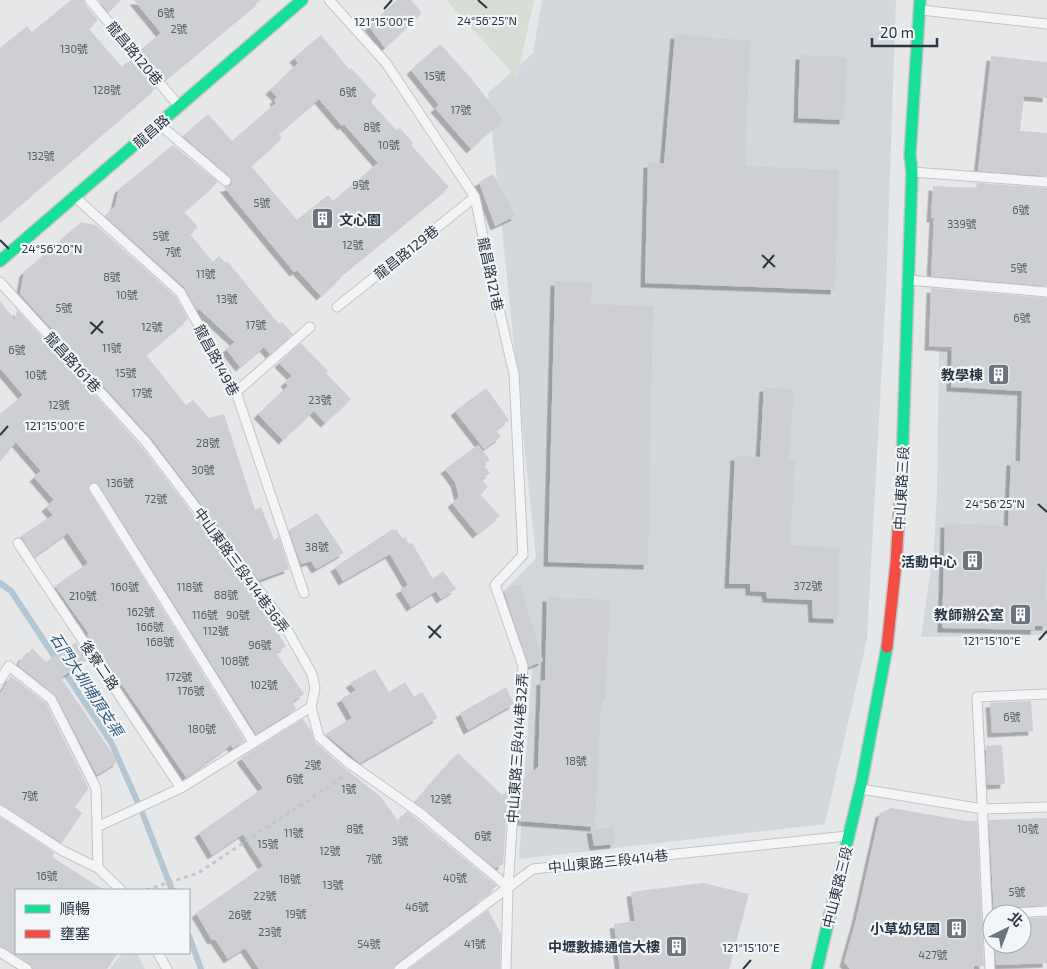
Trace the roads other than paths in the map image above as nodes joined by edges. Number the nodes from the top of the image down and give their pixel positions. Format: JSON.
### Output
{"nodes":[{"id":1,"x":90,"y":0,"type":"edge"},
{"id":2,"x":302,"y":0,"type":"edge"},
{"id":3,"x":329,"y":0,"type":"edge"},
{"id":4,"x":920,"y":5,"type":"edge"},
{"id":5,"x":1047,"y":24,"type":"edge"},
{"id":6,"x":179,"y":106,"type":"junction"},
{"id":7,"x":159,"y":124,"type":"junction"},
{"id":8,"x":912,"y":172,"type":"junction"},
{"id":9,"x":226,"y":181,"type":"dead end"},
{"id":10,"x":1047,"y":182,"type":"edge"},
{"id":11,"x":75,"y":197,"type":"junction"},
{"id":12,"x":475,"y":197,"type":"junction"},
{"id":13,"x":0,"y":261,"type":"edge"},
{"id":14,"x":908,"y":280,"type":"junction"},
{"id":15,"x":0,"y":282,"type":"edge"},
{"id":16,"x":1047,"y":292,"type":"edge"},
{"id":17,"x":337,"y":307,"type":"dead end"},
{"id":18,"x":310,"y":327,"type":"dead end"},
{"id":19,"x":236,"y":392,"type":"junction"},
{"id":20,"x":146,"y":442,"type":"joint"},
{"id":21,"x":94,"y":488,"type":"dead end"},
{"id":22,"x":18,"y":543,"type":"dead end"},
{"id":23,"x":494,"y":585,"type":"joint"},
{"id":24,"x":304,"y":594,"type":"dead end"},
{"id":25,"x":1,"y":677,"type":"edge"},
{"id":26,"x":1047,"y":694,"type":"edge"},
{"id":27,"x":310,"y":707,"type":"junction"},
{"id":28,"x":254,"y":744,"type":"junction"},
{"id":29,"x":181,"y":788,"type":"junction"},
{"id":30,"x":860,"y":789,"type":"junction"},
{"id":31,"x":1047,"y":807,"type":"edge"},
{"id":32,"x":983,"y":809,"type":"junction"},
{"id":33,"x":0,"y":810,"type":"edge"},
{"id":34,"x":97,"y":827,"type":"junction"},
{"id":35,"x":850,"y":835,"type":"junction"},
{"id":36,"x":98,"y":868,"type":"junction"},
{"id":37,"x":508,"y":887,"type":"junction"},
{"id":38,"x":120,"y":889,"type":"edge"},
{"id":39,"x":989,"y":904,"type":"edge"},
{"id":40,"x":1047,"y":910,"type":"edge"},
{"id":41,"x":1032,"y":911,"type":"edge"},
{"id":42,"x":0,"y":952,"type":"edge"},
{"id":43,"x":159,"y":954,"type":"edge"},
{"id":44,"x":990,"y":954,"type":"edge"},
{"id":45,"x":27,"y":969,"type":"edge"},
{"id":46,"x":167,"y":969,"type":"edge"},
{"id":47,"x":399,"y":969,"type":"edge"},
{"id":48,"x":506,"y":969,"type":"edge"},
{"id":49,"x":817,"y":969,"type":"edge"},
{"id":50,"x":990,"y":969,"type":"edge"}],
"edges":[{"from":1,"to":6,"type":"lane","name":"龍昌路120巷"},
{"from":2,"to":6,"type":"main road","name":"龍昌路"},
{"from":3,"to":12,"type":"lane","name":"龍昌路121巷"},
{"from":4,"to":5,"type":"lane"},
{"from":4,"to":8,"type":"main road","name":"中山東路三段"},
{"from":6,"to":7,"type":"main road","name":"龍昌路"},
{"from":7,"to":9,"type":"lane"},
{"from":7,"to":11,"type":"main road","name":"龍昌路"},
{"from":8,"to":10,"type":"lane"},
{"from":8,"to":14,"type":"main road","name":"中山東路三段"},
{"from":11,"to":13,"type":"main road","name":"龍昌路"},
{"from":11,"to":19,"type":"lane","name":"龍昌路149巷"},
{"from":12,"to":17,"type":"lane","name":"龍昌路129巷"},
{"from":12,"to":23,"type":"lane","name":"龍昌路121巷"},
{"from":14,"to":16,"type":"lane"},
{"from":14,"to":30,"type":"main road","name":"中山東路三段"},
{"from":15,"to":20,"type":"lane","name":"龍昌路161巷"},
{"from":18,"to":19,"type":"lane"},
{"from":19,"to":24,"type":"lane","name":"龍昌路149巷"},
{"from":20,"to":27,"type":"lane","name":"中山東路三段414巷36弄"},
{"from":21,"to":28,"type":"lane"},
{"from":22,"to":29,"type":"lane","name":"後寮二路"},
{"from":23,"to":37,"type":"lane","name":"中山東路三段414巷32弄"},
{"from":25,"to":34,"type":"lane"},
{"from":26,"to":32,"type":"lane"},
{"from":27,"to":28,"type":"lane"},
{"from":27,"to":37,"type":"lane","name":"中山東路三段414巷36弄"},
{"from":28,"to":29,"type":"lane"},
{"from":29,"to":34,"type":"lane"},
{"from":30,"to":32,"type":"lane"},
{"from":30,"to":35,"type":"main road","name":"中山東路三段"},
{"from":31,"to":32,"type":"lane"},
{"from":32,"to":39,"type":"lane"},
{"from":33,"to":36,"type":"lane"},
{"from":34,"to":36,"type":"lane"},
{"from":35,"to":37,"type":"lane","name":"中山東路三段414巷"},
{"from":35,"to":49,"type":"main road","name":"中山東路三段"},
{"from":36,"to":38,"type":"lane"},
{"from":37,"to":47,"type":"lane","name":"中山東路三段414巷"},
{"from":37,"to":48,"type":"lane","name":"中山東路三段414巷32弄"},
{"from":40,"to":41,"type":"lane"},
{"from":42,"to":45,"type":"lane"},
{"from":43,"to":46,"type":"lane"},
{"from":44,"to":50,"type":"lane"}]}
